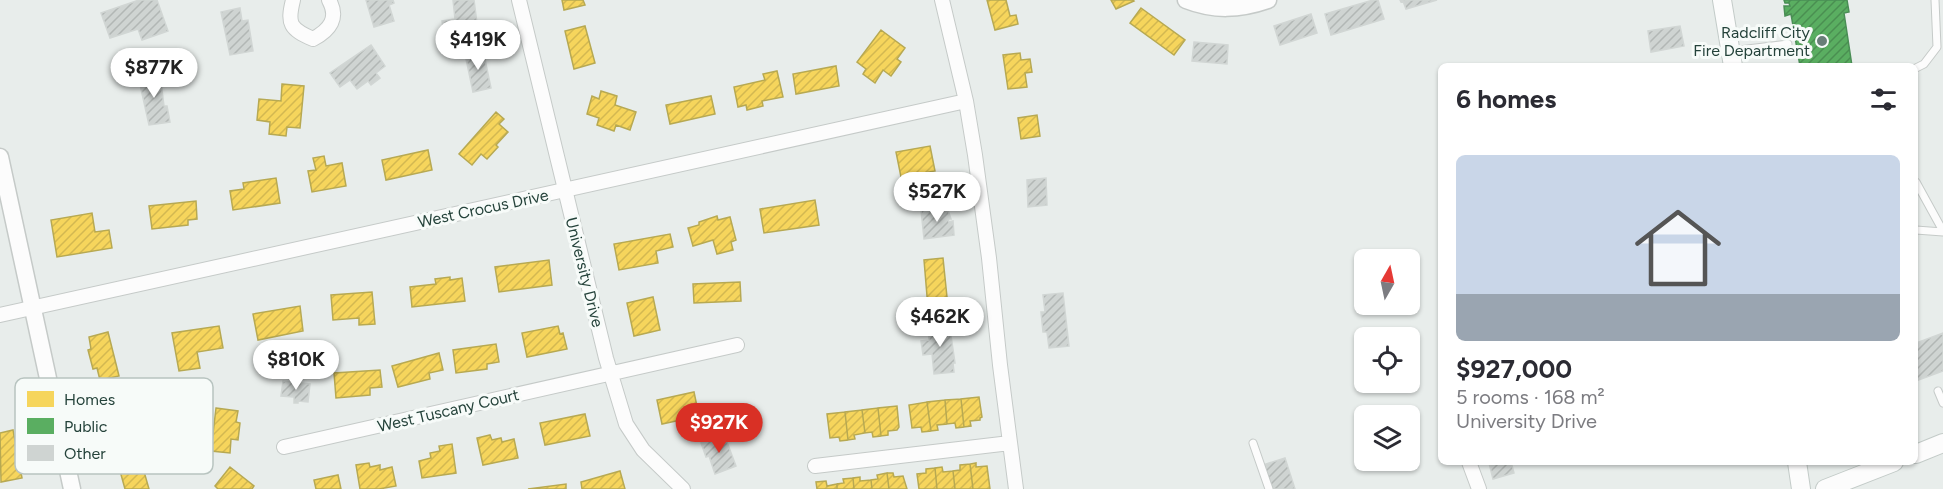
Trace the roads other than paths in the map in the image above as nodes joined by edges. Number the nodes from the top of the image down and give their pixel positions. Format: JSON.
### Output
{"nodes":[{"id":1,"x":292,"y":0,"type":"edge"},
{"id":2,"x":329,"y":0,"type":"edge"},
{"id":3,"x":519,"y":0,"type":"edge"},
{"id":4,"x":942,"y":0,"type":"edge"},
{"id":5,"x":1186,"y":0,"type":"edge"},
{"id":6,"x":1268,"y":0,"type":"edge"},
{"id":7,"x":1722,"y":0,"type":"edge"},
{"id":8,"x":1935,"y":0,"type":"edge"},
{"id":9,"x":1788,"y":44,"type":"dead end"},
{"id":10,"x":1732,"y":59,"type":"edge"},
{"id":11,"x":1918,"y":67,"type":"edge"},
{"id":12,"x":966,"y":101,"type":"junction"},
{"id":13,"x":0,"y":157,"type":"edge"},
{"id":14,"x":1918,"y":186,"type":"edge"},
{"id":15,"x":565,"y":190,"type":"junction"},
{"id":16,"x":1918,"y":230,"type":"edge"},
{"id":17,"x":1943,"y":231,"type":"edge"},
{"id":18,"x":32,"y":307,"type":"junction"},
{"id":19,"x":0,"y":315,"type":"edge"},
{"id":20,"x":737,"y":345,"type":"dead end"},
{"id":21,"x":611,"y":374,"type":"junction"},
{"id":22,"x":48,"y":378,"type":"edge"},
{"id":23,"x":1938,"y":391,"type":"dead end"},
{"id":24,"x":1943,"y":404,"type":"edge"},
{"id":25,"x":1010,"y":442,"type":"junction"},
{"id":26,"x":1253,"y":443,"type":"dead end"},
{"id":27,"x":1942,"y":445,"type":"edge"},
{"id":28,"x":284,"y":447,"type":"dead end"},
{"id":29,"x":1918,"y":453,"type":"edge"},
{"id":30,"x":1470,"y":465,"type":"edge"},
{"id":31,"x":1797,"y":465,"type":"edge"},
{"id":32,"x":1886,"y":465,"type":"edge"},
{"id":33,"x":814,"y":466,"type":"dead end"},
{"id":34,"x":69,"y":474,"type":"edge"},
{"id":35,"x":72,"y":489,"type":"edge"},
{"id":36,"x":683,"y":489,"type":"edge"},
{"id":37,"x":1016,"y":489,"type":"edge"},
{"id":38,"x":1269,"y":489,"type":"edge"},
{"id":39,"x":1479,"y":489,"type":"edge"},
{"id":40,"x":1801,"y":489,"type":"edge"},
{"id":41,"x":1825,"y":489,"type":"edge"}],
"edges":[{"from":1,"to":2,"type":"street"},
{"from":3,"to":15,"type":"street","name":"University Drive"},
{"from":4,"to":12,"type":"street"},
{"from":5,"to":6,"type":"street"},
{"from":7,"to":10,"type":"main road"},
{"from":8,"to":11,"type":"lane"},
{"from":9,"to":10,"type":"lane"},
{"from":12,"to":15,"type":"street","name":"West Crocus Drive"},
{"from":12,"to":25,"type":"street"},
{"from":13,"to":18,"type":"street"},
{"from":14,"to":17,"type":"lane"},
{"from":15,"to":18,"type":"street","name":"West Crocus Drive"},
{"from":15,"to":21,"type":"street","name":"University Drive"},
{"from":16,"to":17,"type":"lane"},
{"from":18,"to":19,"type":"street","name":"West Crocus Drive"},
{"from":18,"to":22,"type":"street"},
{"from":20,"to":21,"type":"street","name":"West Tuscany Court"},
{"from":21,"to":28,"type":"street","name":"West Tuscany Court"},
{"from":21,"to":36,"type":"street","name":"University Drive"},
{"from":23,"to":24,"type":"lane"},
{"from":25,"to":33,"type":"street"},
{"from":25,"to":37,"type":"street"},
{"from":26,"to":38,"type":"lane"},
{"from":27,"to":29,"type":"main road"},
{"from":30,"to":39,"type":"street"},
{"from":31,"to":40,"type":"main road"},
{"from":32,"to":41,"type":"main road"},
{"from":34,"to":35,"type":"street"}]}
